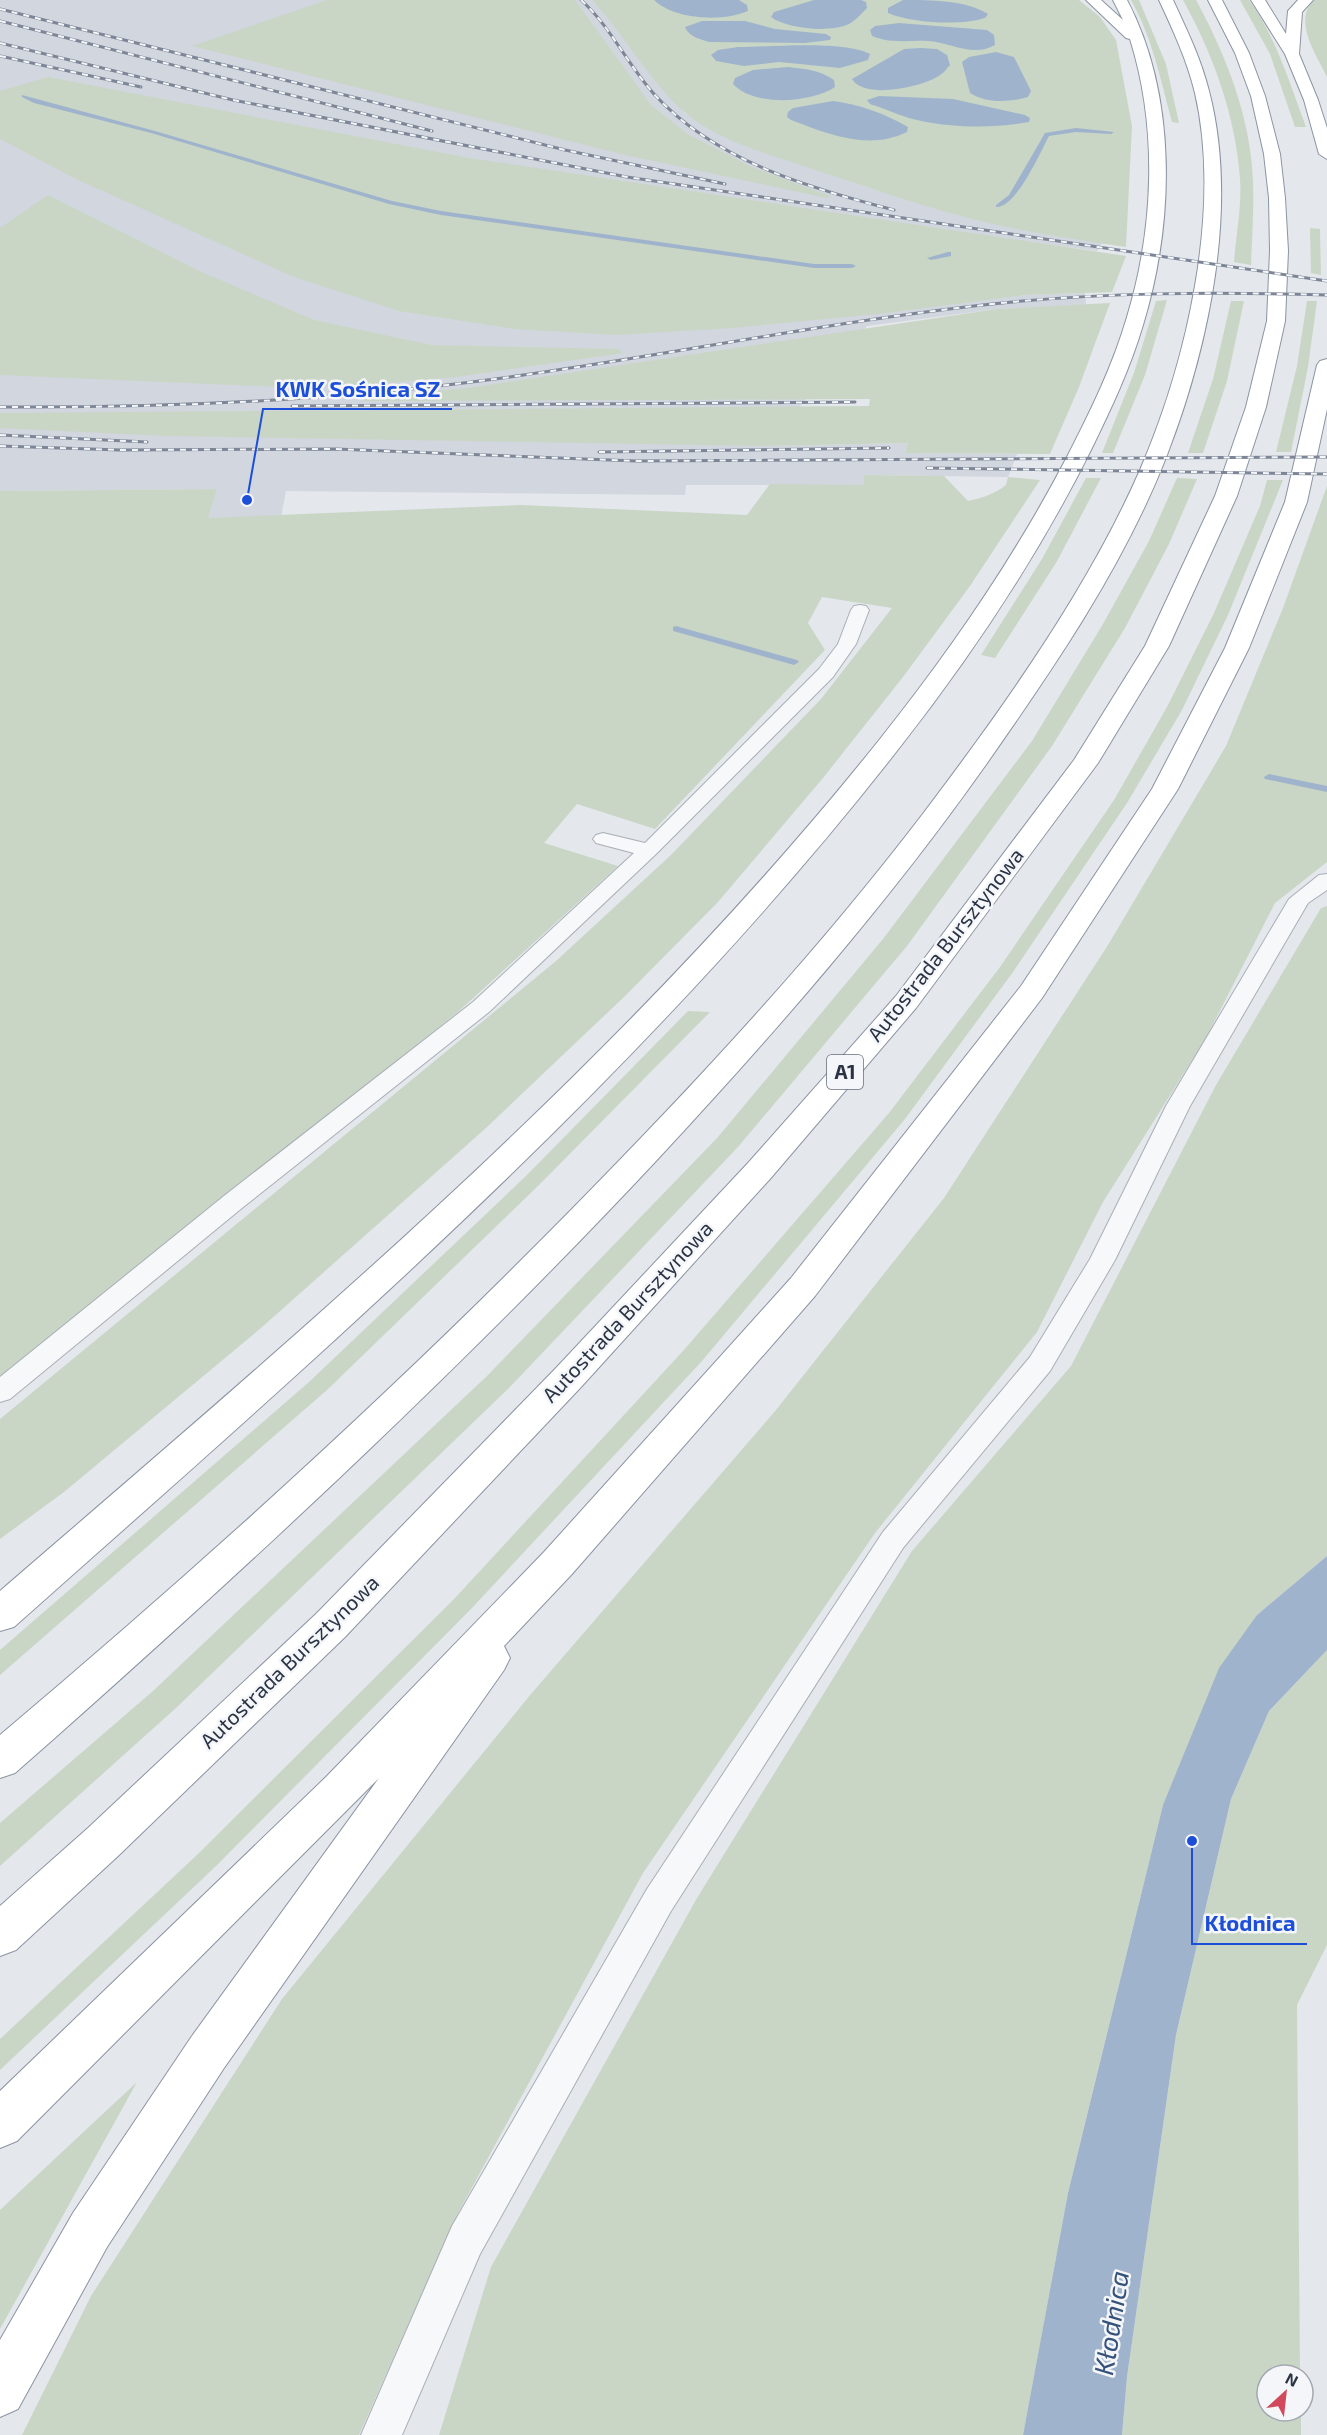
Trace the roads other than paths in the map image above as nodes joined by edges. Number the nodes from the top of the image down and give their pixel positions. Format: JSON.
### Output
{"nodes":[{"id":1,"x":1093,"y":0,"type":"edge"},
{"id":2,"x":1120,"y":0,"type":"edge"},
{"id":3,"x":1166,"y":0,"type":"edge"},
{"id":4,"x":1215,"y":0,"type":"edge"},
{"id":5,"x":1258,"y":0,"type":"edge"},
{"id":6,"x":1306,"y":0,"type":"edge"},
{"id":7,"x":1137,"y":40,"type":"junction"},
{"id":8,"x":1292,"y":54,"type":"junction"},
{"id":9,"x":1327,"y":154,"type":"edge"},
{"id":10,"x":1327,"y":366,"type":"edge"},
{"id":11,"x":860,"y":610,"type":"dead end"},
{"id":12,"x":603,"y":838,"type":"dead end"},
{"id":13,"x":649,"y":850,"type":"junction"},
{"id":14,"x":1327,"y":880,"type":"edge"},
{"id":15,"x":0,"y":1392,"type":"edge"},
{"id":16,"x":110,"y":1518,"type":"junction"},
{"id":17,"x":558,"y":1563,"type":"junction"},
{"id":18,"x":0,"y":1586,"type":"edge"},
{"id":19,"x":0,"y":1615,"type":"edge"},
{"id":20,"x":0,"y":1760,"type":"edge"},
{"id":21,"x":0,"y":1935,"type":"edge"},
{"id":22,"x":0,"y":2124,"type":"edge"},
{"id":23,"x":0,"y":2391,"type":"edge"},
{"id":24,"x":381,"y":2435,"type":"edge"}],
"edges":[{"from":1,"to":7,"type":"highway"},
{"from":2,"to":7,"type":"highway"},
{"from":3,"to":20,"type":"highway"},
{"from":4,"to":21,"type":"highway","name":"Autostrada Bursztynowa","number":"A1"},
{"from":5,"to":8,"type":"highway"},
{"from":6,"to":8,"type":"highway"},
{"from":7,"to":16,"type":"highway"},
{"from":8,"to":9,"type":"highway"},
{"from":10,"to":17,"type":"highway"},
{"from":11,"to":13,"type":"lane"},
{"from":12,"to":13,"type":"lane"},
{"from":13,"to":15,"type":"lane"},
{"from":14,"to":24,"type":"lane"},
{"from":16,"to":18,"type":"highway"},
{"from":16,"to":19,"type":"highway"},
{"from":17,"to":22,"type":"highway"},
{"from":17,"to":23,"type":"highway"}]}
